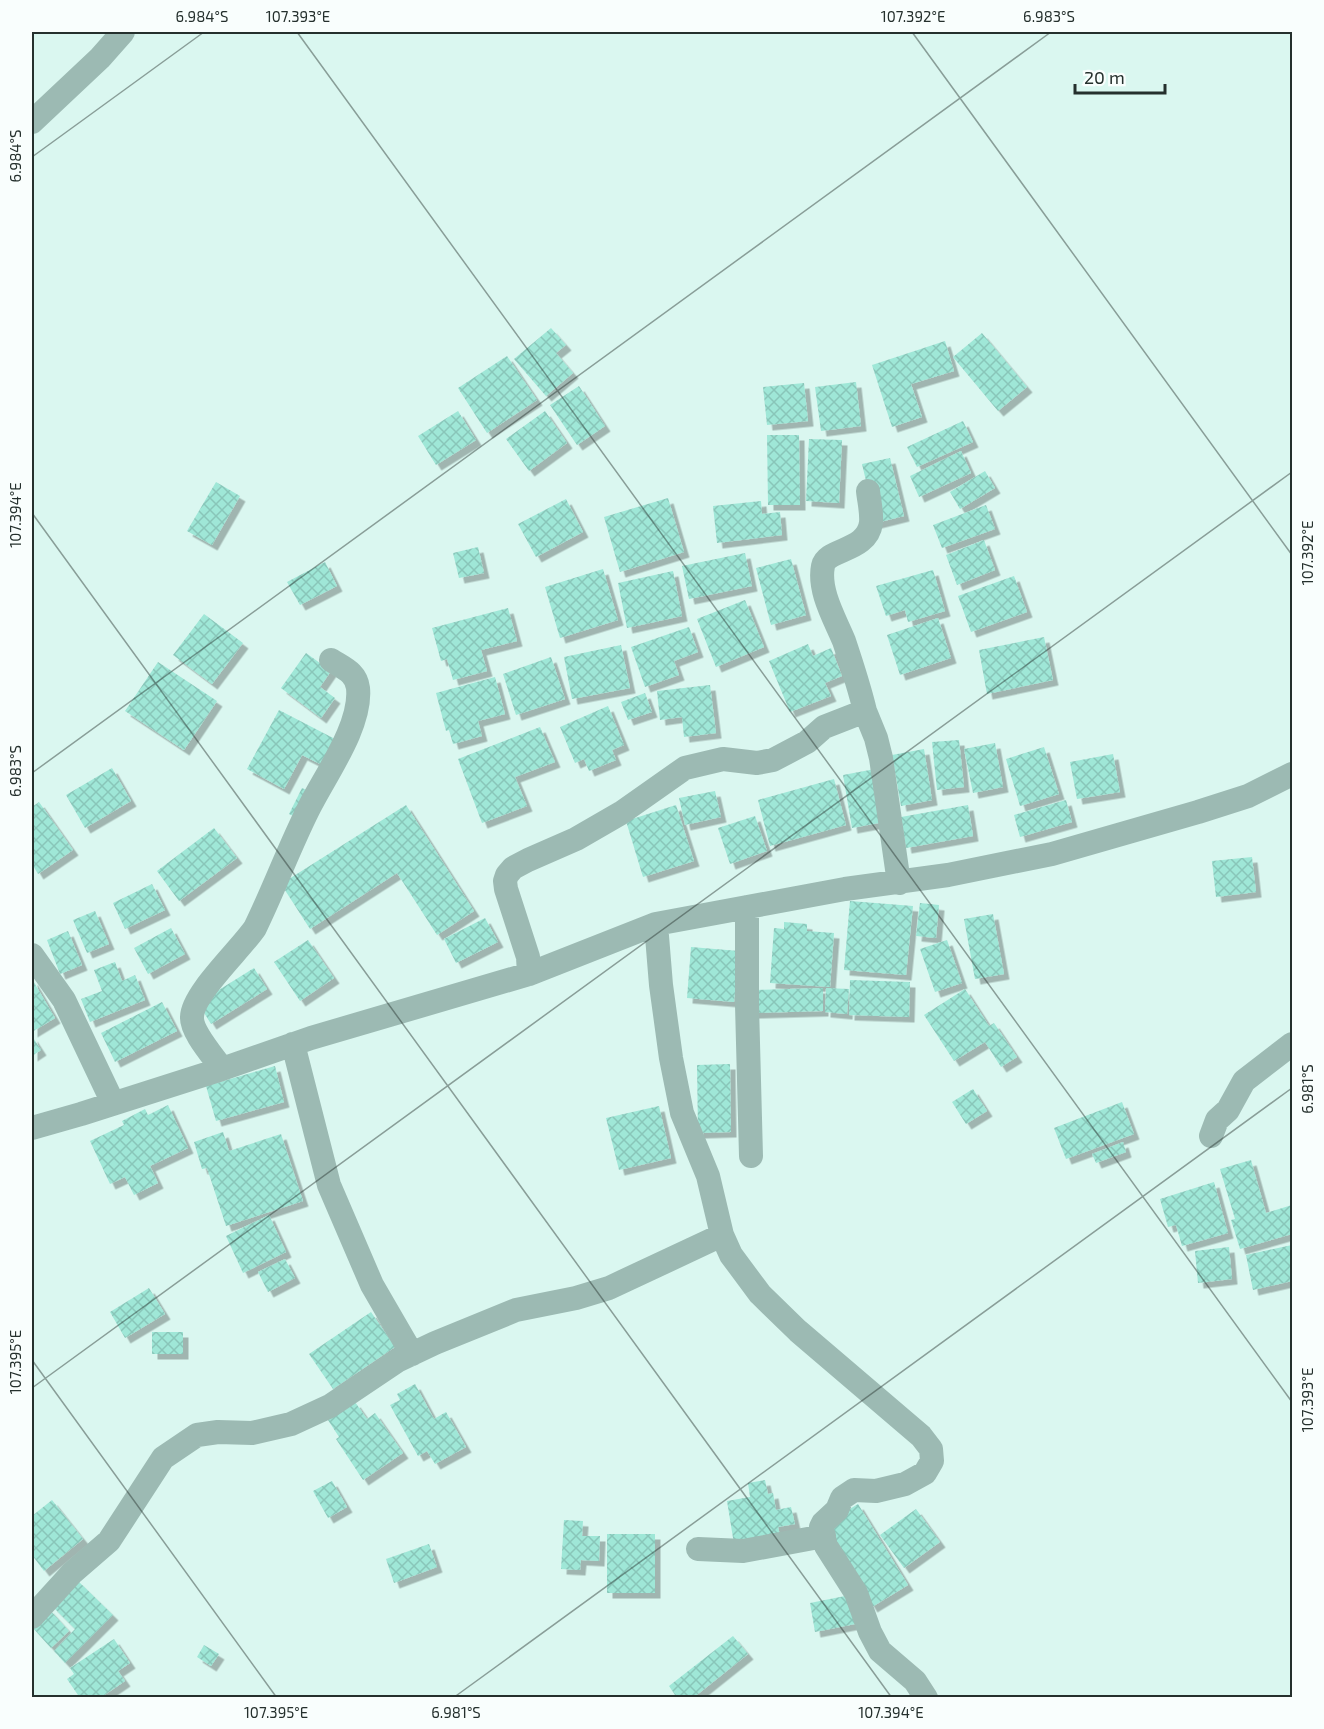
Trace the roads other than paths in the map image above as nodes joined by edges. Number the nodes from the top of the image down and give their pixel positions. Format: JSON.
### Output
{"nodes":[{"id":1,"x":123,"y":32,"type":"edge"},
{"id":2,"x":32,"y":122,"type":"edge"},
{"id":3,"x":868,"y":491,"type":"dead end"},
{"id":4,"x":331,"y":660,"type":"dead end"},
{"id":5,"x":865,"y":711,"type":"junction"},
{"id":6,"x":1293,"y":774,"type":"edge"},
{"id":7,"x":899,"y":883,"type":"junction"},
{"id":8,"x":747,"y":907,"type":"junction"},
{"id":9,"x":656,"y":924,"type":"junction"},
{"id":10,"x":32,"y":955,"type":"edge"},
{"id":11,"x":529,"y":974,"type":"junction"},
{"id":12,"x":293,"y":1044,"type":"junction"},
{"id":13,"x":1293,"y":1044,"type":"edge"},
{"id":14,"x":222,"y":1069,"type":"junction"},
{"id":15,"x":113,"y":1103,"type":"junction"},
{"id":16,"x":32,"y":1128,"type":"edge"},
{"id":17,"x":1211,"y":1136,"type":"dead end"},
{"id":18,"x":751,"y":1156,"type":"dead end"},
{"id":19,"x":722,"y":1235,"type":"junction"},
{"id":20,"x":412,"y":1354,"type":"junction"},
{"id":21,"x":824,"y":1536,"type":"junction"},
{"id":22,"x":698,"y":1548,"type":"dead end"},
{"id":23,"x":32,"y":1617,"type":"edge"},
{"id":24,"x":926,"y":1698,"type":"edge"}],
"edges":[{"from":1,"to":2,"type":"street"},
{"from":3,"to":5,"type":"street"},
{"from":4,"to":14,"type":"street"},
{"from":5,"to":7,"type":"street"},
{"from":5,"to":11,"type":"street"},
{"from":6,"to":7,"type":"street"},
{"from":7,"to":8,"type":"street"},
{"from":8,"to":9,"type":"street"},
{"from":8,"to":18,"type":"street"},
{"from":9,"to":11,"type":"street"},
{"from":9,"to":19,"type":"street"},
{"from":10,"to":15,"type":"street"},
{"from":11,"to":12,"type":"street"},
{"from":12,"to":14,"type":"street"},
{"from":12,"to":20,"type":"street"},
{"from":13,"to":17,"type":"street"},
{"from":14,"to":15,"type":"street"},
{"from":15,"to":16,"type":"street"},
{"from":19,"to":20,"type":"street"},
{"from":19,"to":21,"type":"street"},
{"from":20,"to":23,"type":"street"},
{"from":21,"to":22,"type":"street"},
{"from":21,"to":24,"type":"street"}]}
